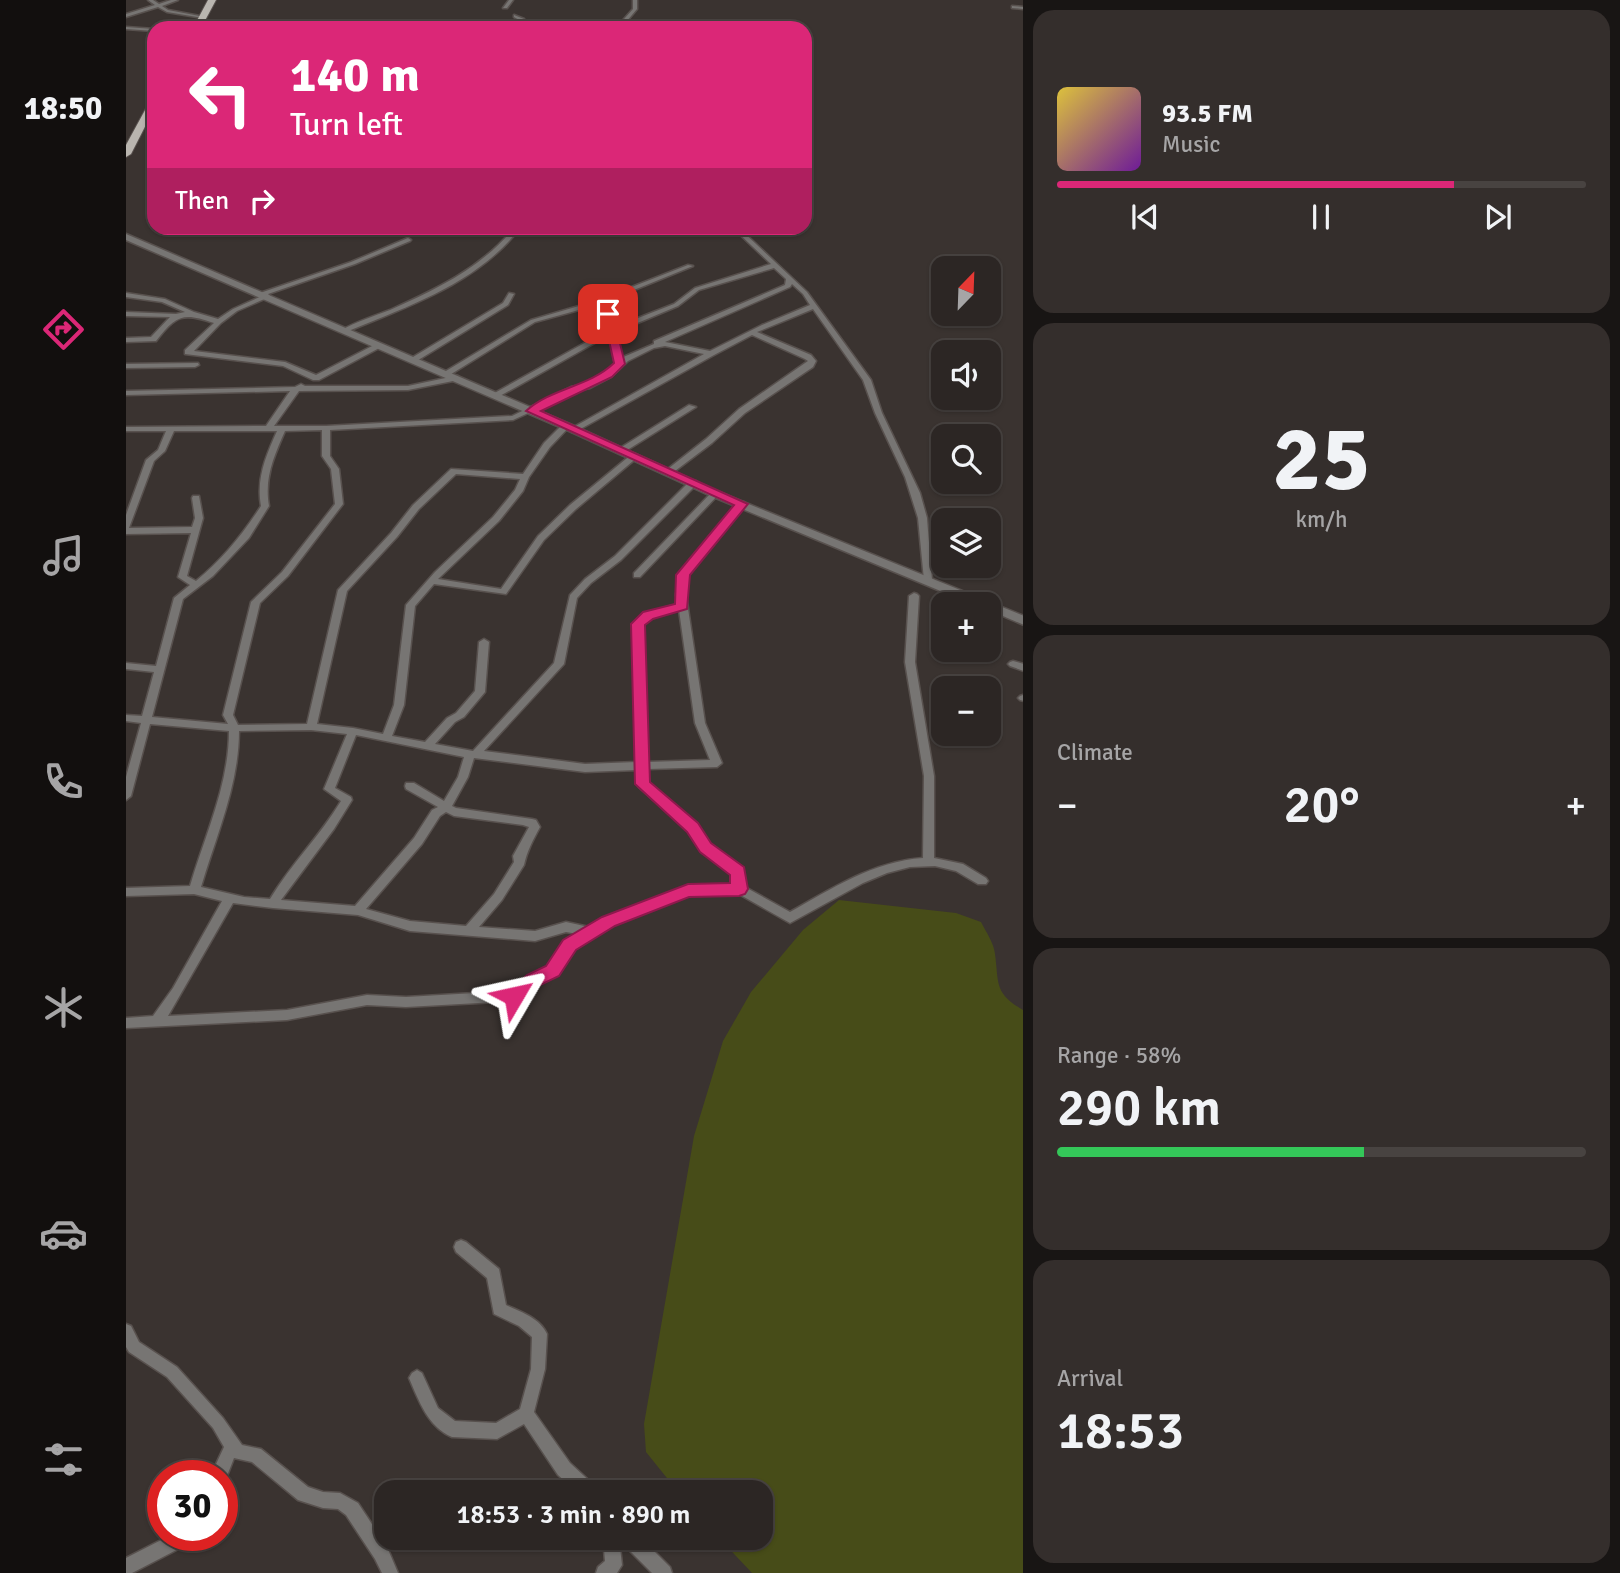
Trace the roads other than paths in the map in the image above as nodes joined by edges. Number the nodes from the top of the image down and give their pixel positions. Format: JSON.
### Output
{"nodes":[{"id":1,"x":150,"y":0,"type":"edge"},
{"id":2,"x":176,"y":0,"type":"edge"},
{"id":3,"x":212,"y":0,"type":"edge"},
{"id":4,"x":511,"y":0,"type":"edge"},
{"id":5,"x":635,"y":0,"type":"edge"},
{"id":6,"x":158,"y":5,"type":"junction"},
{"id":7,"x":505,"y":7,"type":"dead end"},
{"id":8,"x":1014,"y":7,"type":"dead end"},
{"id":9,"x":1023,"y":8,"type":"edge"},
{"id":10,"x":126,"y":16,"type":"edge"},
{"id":11,"x":516,"y":16,"type":"dead end"},
{"id":12,"x":203,"y":17,"type":"junction"},
{"id":13,"x":201,"y":21,"type":"edge"},
{"id":14,"x":521,"y":21,"type":"edge"},
{"id":15,"x":624,"y":21,"type":"edge"},
{"id":16,"x":126,"y":29,"type":"edge"},
{"id":17,"x":147,"y":30,"type":"edge"},
{"id":18,"x":147,"y":123,"type":"edge"},
{"id":19,"x":126,"y":155,"type":"edge"},
{"id":20,"x":511,"y":235,"type":"edge"},
{"id":21,"x":744,"y":235,"type":"edge"},
{"id":22,"x":126,"y":237,"type":"edge"},
{"id":23,"x":408,"y":240,"type":"dead end"},
{"id":24,"x":776,"y":265,"type":"junction"},
{"id":25,"x":690,"y":266,"type":"dead end"},
{"id":26,"x":790,"y":278,"type":"junction"},
{"id":27,"x":510,"y":294,"type":"dead end"},
{"id":28,"x":126,"y":295,"type":"edge"},
{"id":29,"x":265,"y":295,"type":"junction"},
{"id":30,"x":598,"y":302,"type":"junction"},
{"id":31,"x":814,"y":306,"type":"junction"},
{"id":32,"x":191,"y":312,"type":"junction"},
{"id":33,"x":126,"y":314,"type":"edge"},
{"id":34,"x":173,"y":316,"type":"junction"},
{"id":35,"x":219,"y":322,"type":"junction"},
{"id":36,"x":344,"y":331,"type":"junction"},
{"id":37,"x":612,"y":331,"type":"junction"},
{"id":38,"x":751,"y":332,"type":"junction"},
{"id":39,"x":127,"y":342,"type":"edge"},
{"id":40,"x":379,"y":346,"type":"junction"},
{"id":41,"x":652,"y":346,"type":"junction"},
{"id":42,"x":712,"y":353,"type":"junction"},
{"id":43,"x":412,"y":360,"type":"junction"},
{"id":44,"x":620,"y":364,"type":"junction"},
{"id":45,"x":195,"y":365,"type":"dead end"},
{"id":46,"x":126,"y":366,"type":"edge"},
{"id":47,"x":450,"y":376,"type":"junction"},
{"id":48,"x":316,"y":377,"type":"junction"},
{"id":49,"x":297,"y":388,"type":"junction"},
{"id":50,"x":126,"y":393,"type":"edge"},
{"id":51,"x":495,"y":395,"type":"junction"},
{"id":52,"x":692,"y":407,"type":"dead end"},
{"id":53,"x":532,"y":411,"type":"junction"},
{"id":54,"x":269,"y":427,"type":"junction"},
{"id":55,"x":283,"y":427,"type":"junction"},
{"id":56,"x":326,"y":428,"type":"junction"},
{"id":57,"x":571,"y":428,"type":"junction"},
{"id":58,"x":126,"y":429,"type":"edge"},
{"id":59,"x":171,"y":429,"type":"junction"},
{"id":60,"x":621,"y":450,"type":"junction"},
{"id":61,"x":635,"y":456,"type":"junction"},
{"id":62,"x":668,"y":472,"type":"junction"},
{"id":63,"x":525,"y":477,"type":"junction"},
{"id":64,"x":693,"y":483,"type":"junction"},
{"id":65,"x":715,"y":494,"type":"junction"},
{"id":66,"x":196,"y":498,"type":"dead end"},
{"id":67,"x":741,"y":504,"type":"junction"},
{"id":68,"x":126,"y":529,"type":"edge"},
{"id":69,"x":194,"y":530,"type":"junction"},
{"id":70,"x":637,"y":575,"type":"dead end"},
{"id":71,"x":928,"y":580,"type":"junction"},
{"id":72,"x":433,"y":581,"type":"junction"},
{"id":73,"x":197,"y":585,"type":"junction"},
{"id":74,"x":956,"y":592,"type":"edge"},
{"id":75,"x":914,"y":596,"type":"dead end"},
{"id":76,"x":682,"y":606,"type":"junction"},
{"id":77,"x":1001,"y":611,"type":"edge"},
{"id":78,"x":1023,"y":621,"type":"edge"},
{"id":79,"x":484,"y":642,"type":"dead end"},
{"id":80,"x":126,"y":666,"type":"edge"},
{"id":81,"x":160,"y":669,"type":"junction"},
{"id":82,"x":126,"y":718,"type":"edge"},
{"id":83,"x":147,"y":718,"type":"junction"},
{"id":84,"x":234,"y":727,"type":"junction"},
{"id":85,"x":311,"y":727,"type":"junction"},
{"id":86,"x":353,"y":731,"type":"junction"},
{"id":87,"x":387,"y":736,"type":"junction"},
{"id":88,"x":428,"y":746,"type":"junction"},
{"id":89,"x":473,"y":754,"type":"junction"},
{"id":90,"x":642,"y":768,"type":"junction"},
{"id":91,"x":410,"y":786,"type":"dead end"},
{"id":92,"x":126,"y":796,"type":"edge"},
{"id":93,"x":446,"y":808,"type":"junction"},
{"id":94,"x":928,"y":862,"type":"junction"},
{"id":95,"x":982,"y":881,"type":"dead end"},
{"id":96,"x":739,"y":889,"type":"junction"},
{"id":97,"x":194,"y":890,"type":"junction"},
{"id":98,"x":126,"y":892,"type":"edge"},
{"id":99,"x":230,"y":898,"type":"junction"},
{"id":100,"x":273,"y":904,"type":"junction"},
{"id":101,"x":358,"y":911,"type":"junction"},
{"id":102,"x":469,"y":931,"type":"junction"},
{"id":103,"x":590,"y":932,"type":"junction"},
{"id":104,"x":156,"y":1021,"type":"junction"},
{"id":105,"x":126,"y":1023,"type":"edge"},
{"id":106,"x":461,"y":1247,"type":"dead end"},
{"id":107,"x":126,"y":1331,"type":"edge"},
{"id":108,"x":417,"y":1378,"type":"dead end"},
{"id":109,"x":526,"y":1414,"type":"junction"},
{"id":110,"x":232,"y":1446,"type":"junction"},
{"id":111,"x":226,"y":1460,"type":"edge"},
{"id":112,"x":576,"y":1480,"type":"edge"},
{"id":113,"x":612,"y":1550,"type":"edge"},
{"id":114,"x":641,"y":1550,"type":"edge"},
{"id":115,"x":157,"y":1551,"type":"edge"},
{"id":116,"x":126,"y":1567,"type":"edge"},
{"id":117,"x":390,"y":1573,"type":"edge"},
{"id":118,"x":604,"y":1573,"type":"edge"},
{"id":119,"x":664,"y":1573,"type":"edge"}],
"edges":[{"from":1,"to":6,"type":"street"},
{"from":2,"to":6,"type":"street"},
{"from":3,"to":12,"type":"main road"},
{"from":4,"to":7,"type":"street"},
{"from":5,"to":15,"type":"street"},
{"from":6,"to":10,"type":"street"},
{"from":6,"to":12,"type":"street"},
{"from":8,"to":9,"type":"street"},
{"from":11,"to":14,"type":"street"},
{"from":12,"to":13,"type":"main road"},
{"from":16,"to":17,"type":"street"},
{"from":18,"to":19,"type":"main road"},
{"from":20,"to":36,"type":"street"},
{"from":21,"to":24,"type":"street"},
{"from":22,"to":29,"type":"street"},
{"from":23,"to":29,"type":"street"},
{"from":24,"to":26,"type":"street"},
{"from":24,"to":37,"type":"street"},
{"from":25,"to":30,"type":"street"},
{"from":26,"to":31,"type":"street"},
{"from":26,"to":41,"type":"street"},
{"from":27,"to":43,"type":"street"},
{"from":28,"to":32,"type":"street"},
{"from":29,"to":35,"type":"street"},
{"from":29,"to":36,"type":"street"},
{"from":30,"to":37,"type":"street"},
{"from":30,"to":47,"type":"street"},
{"from":31,"to":38,"type":"street"},
{"from":31,"to":71,"type":"street"},
{"from":32,"to":34,"type":"street"},
{"from":32,"to":35,"type":"street"},
{"from":33,"to":34,"type":"street"},
{"from":34,"to":39,"type":"street"},
{"from":35,"to":48,"type":"street"},
{"from":36,"to":40,"type":"street"},
{"from":37,"to":44,"type":"street"},
{"from":37,"to":51,"type":"street"},
{"from":38,"to":42,"type":"street"},
{"from":38,"to":62,"type":"street"},
{"from":40,"to":43,"type":"street"},
{"from":40,"to":48,"type":"street"},
{"from":41,"to":42,"type":"street"},
{"from":41,"to":44,"type":"street"},
{"from":42,"to":57,"type":"street"},
{"from":43,"to":47,"type":"street"},
{"from":44,"to":53,"type":"street"},
{"from":45,"to":46,"type":"street"},
{"from":47,"to":49,"type":"street"},
{"from":47,"to":51,"type":"street"},
{"from":48,"to":49,"type":"street"},
{"from":49,"to":50,"type":"street"},
{"from":49,"to":54,"type":"street"},
{"from":51,"to":53,"type":"street"},
{"from":52,"to":60,"type":"street"},
{"from":53,"to":56,"type":"street"},
{"from":53,"to":57,"type":"street"},
{"from":54,"to":55,"type":"street"},
{"from":54,"to":59,"type":"street"},
{"from":55,"to":56,"type":"street"},
{"from":55,"to":73,"type":"street"},
{"from":56,"to":84,"type":"street"},
{"from":57,"to":60,"type":"street"},
{"from":57,"to":63,"type":"street"},
{"from":58,"to":59,"type":"street"},
{"from":59,"to":68,"type":"street"},
{"from":60,"to":61,"type":"street"},
{"from":61,"to":62,"type":"street"},
{"from":61,"to":72,"type":"street"},
{"from":62,"to":64,"type":"street"},
{"from":63,"to":72,"type":"street"},
{"from":63,"to":85,"type":"street"},
{"from":64,"to":65,"type":"street"},
{"from":64,"to":89,"type":"street"},
{"from":65,"to":67,"type":"street"},
{"from":65,"to":70,"type":"street"},
{"from":66,"to":69,"type":"street"},
{"from":67,"to":71,"type":"street"},
{"from":67,"to":76,"type":"street"},
{"from":68,"to":69,"type":"street"},
{"from":69,"to":73,"type":"street"},
{"from":71,"to":74,"type":"street"},
{"from":72,"to":87,"type":"street"},
{"from":73,"to":81,"type":"street"},
{"from":75,"to":94,"type":"street"},
{"from":76,"to":90,"type":"street"},
{"from":76,"to":90,"type":"street"},
{"from":77,"to":78,"type":"street"},
{"from":79,"to":88,"type":"street"},
{"from":80,"to":81,"type":"street"},
{"from":81,"to":83,"type":"street"},
{"from":82,"to":83,"type":"street"},
{"from":83,"to":84,"type":"street"},
{"from":83,"to":92,"type":"street"},
{"from":84,"to":85,"type":"street"},
{"from":84,"to":97,"type":"street"},
{"from":85,"to":86,"type":"street"},
{"from":86,"to":87,"type":"street"},
{"from":86,"to":100,"type":"street"},
{"from":87,"to":88,"type":"street"},
{"from":88,"to":89,"type":"street"},
{"from":89,"to":90,"type":"street"},
{"from":89,"to":93,"type":"street"},
{"from":90,"to":96,"type":"street"},
{"from":91,"to":93,"type":"street"},
{"from":93,"to":101,"type":"street"},
{"from":93,"to":102,"type":"street"},
{"from":94,"to":95,"type":"street"},
{"from":94,"to":96,"type":"street"},
{"from":96,"to":103,"type":"street"},
{"from":97,"to":98,"type":"street"},
{"from":97,"to":99,"type":"street"},
{"from":99,"to":100,"type":"street"},
{"from":99,"to":104,"type":"street"},
{"from":100,"to":101,"type":"street"},
{"from":101,"to":102,"type":"street"},
{"from":102,"to":103,"type":"street"},
{"from":103,"to":104,"type":"street"},
{"from":104,"to":105,"type":"street"},
{"from":106,"to":109,"type":"street"},
{"from":107,"to":110,"type":"street"},
{"from":108,"to":109,"type":"street"},
{"from":109,"to":112,"type":"street"},
{"from":110,"to":111,"type":"street"},
{"from":110,"to":117,"type":"street"},
{"from":113,"to":118,"type":"street"},
{"from":114,"to":119,"type":"street"},
{"from":115,"to":116,"type":"street"}]}
